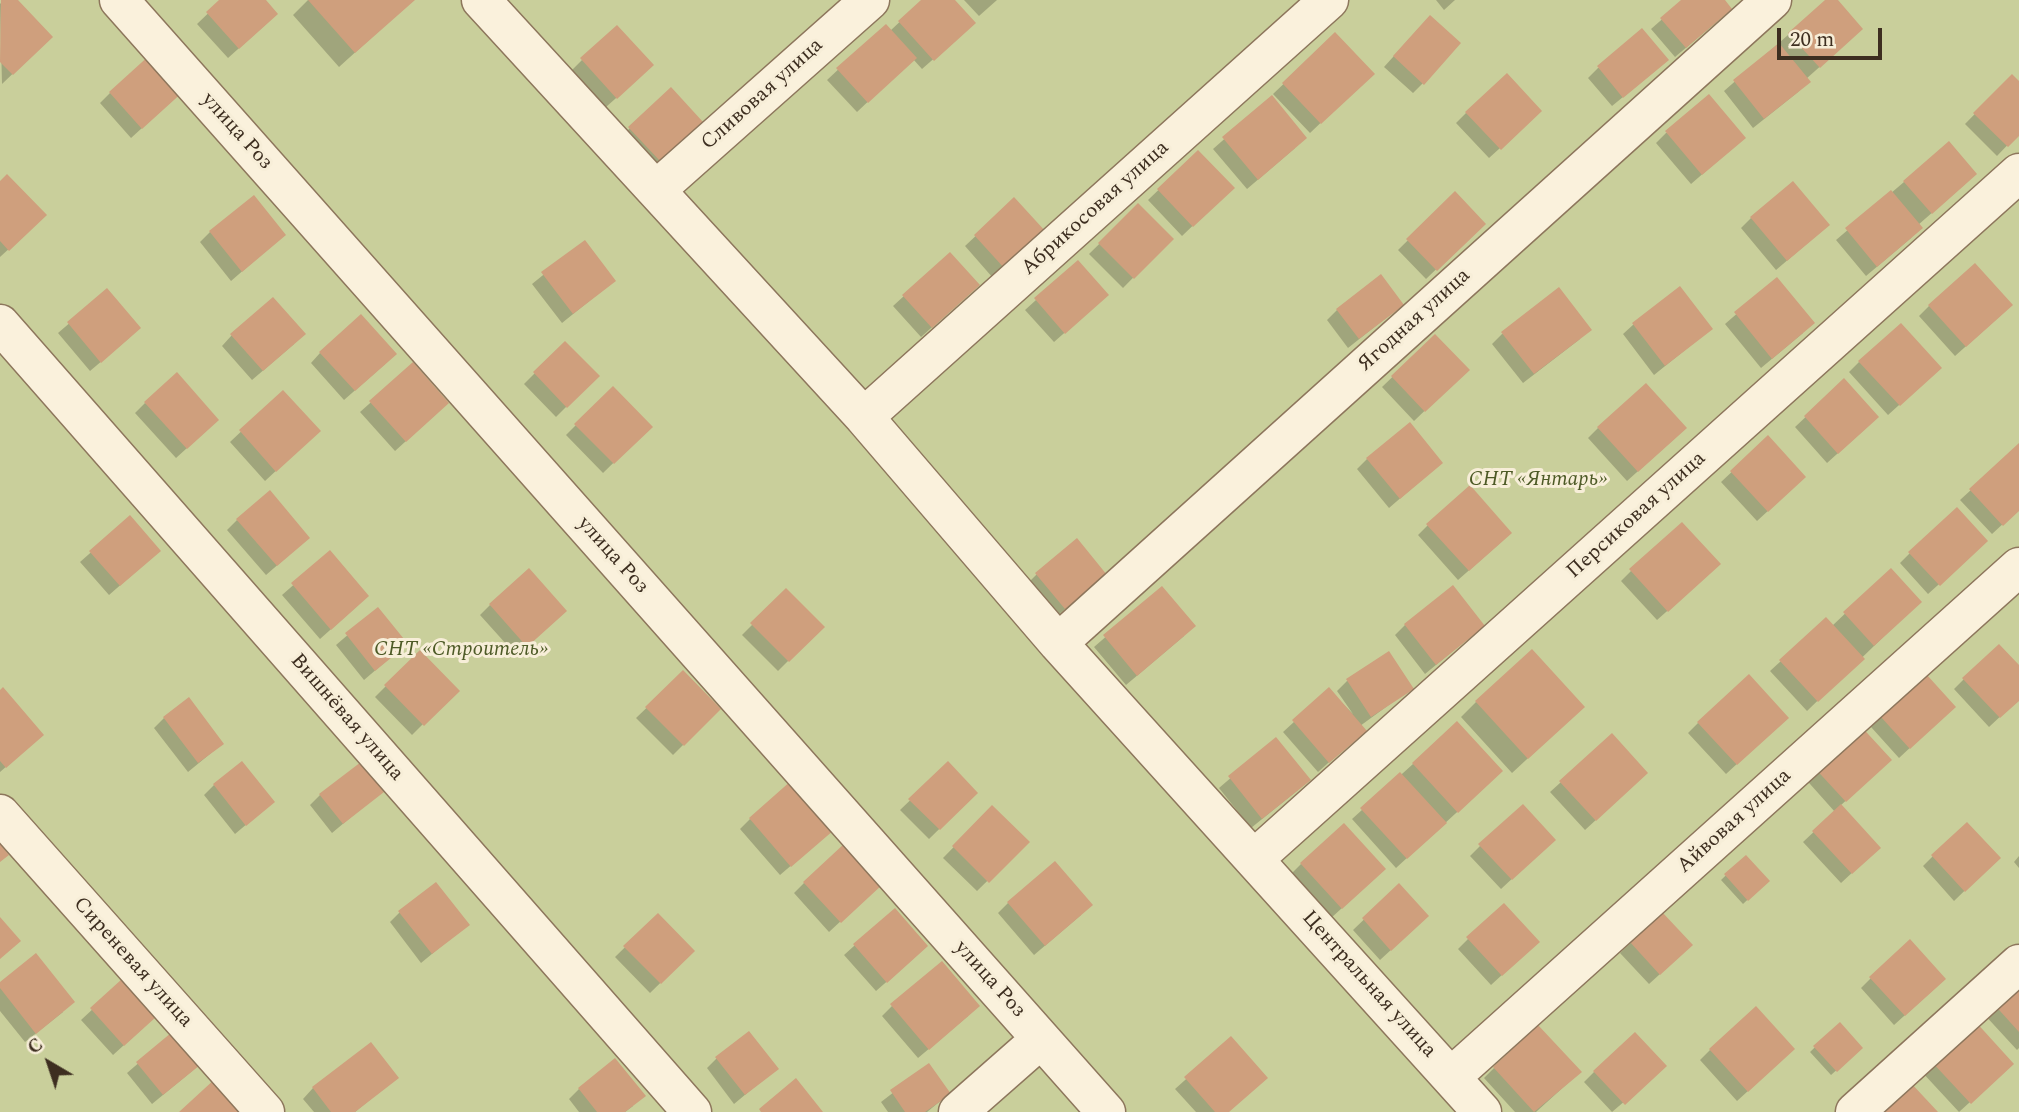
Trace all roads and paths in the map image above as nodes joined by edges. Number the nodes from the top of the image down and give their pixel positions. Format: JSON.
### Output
{"nodes":[{"id":1,"x":119,"y":0,"type":"edge"},
{"id":2,"x":481,"y":0,"type":"edge"},
{"id":3,"x":870,"y":0,"type":"edge"},
{"id":4,"x":1329,"y":0,"type":"edge"},
{"id":5,"x":1772,"y":0,"type":"edge"},
{"id":6,"x":2019,"y":173,"type":"edge"},
{"id":7,"x":656,"y":190,"type":"junction"},
{"id":8,"x":0,"y":324,"type":"edge"},
{"id":9,"x":864,"y":418,"type":"junction"},
{"id":10,"x":2019,"y":567,"type":"edge"},
{"id":11,"x":1059,"y":643,"type":"junction"},
{"id":12,"x":0,"y":814,"type":"edge"},
{"id":13,"x":1254,"y":859,"type":"junction"},
{"id":14,"x":2019,"y":964,"type":"edge"},
{"id":15,"x":1041,"y":1039,"type":"junction"},
{"id":16,"x":1451,"y":1077,"type":"junction"},
{"id":17,"x":265,"y":1112,"type":"edge"},
{"id":18,"x":692,"y":1112,"type":"edge"},
{"id":19,"x":958,"y":1112,"type":"edge"},
{"id":20,"x":1106,"y":1112,"type":"edge"},
{"id":21,"x":1482,"y":1112,"type":"edge"},
{"id":22,"x":1855,"y":1112,"type":"edge"}],
"edges":[{"from":1,"to":15,"type":"street","name":"улица Роз"},
{"from":2,"to":7,"type":"street","name":"Центральная улица"},
{"from":3,"to":7,"type":"street","name":"Сливовая улица"},
{"from":4,"to":9,"type":"street","name":"Абрикосовая улица"},
{"from":5,"to":11,"type":"street","name":"Ягодная улица"},
{"from":6,"to":13,"type":"street","name":"Персиковая улица"},
{"from":7,"to":9,"type":"street","name":"Центральная улица"},
{"from":8,"to":18,"type":"street","name":"Вишнёвая улица"},
{"from":9,"to":11,"type":"street","name":"Центральная улица"},
{"from":10,"to":16,"type":"street","name":"Айвовая улица"},
{"from":11,"to":13,"type":"street","name":"Центральная улица"},
{"from":12,"to":17,"type":"street","name":"Сиреневая улица"},
{"from":13,"to":16,"type":"street","name":"Центральная улица"},
{"from":14,"to":22,"type":"street"},
{"from":15,"to":19,"type":"street"},
{"from":15,"to":20,"type":"street","name":"улица Роз"},
{"from":16,"to":21,"type":"street","name":"Центральная улица"}]}
